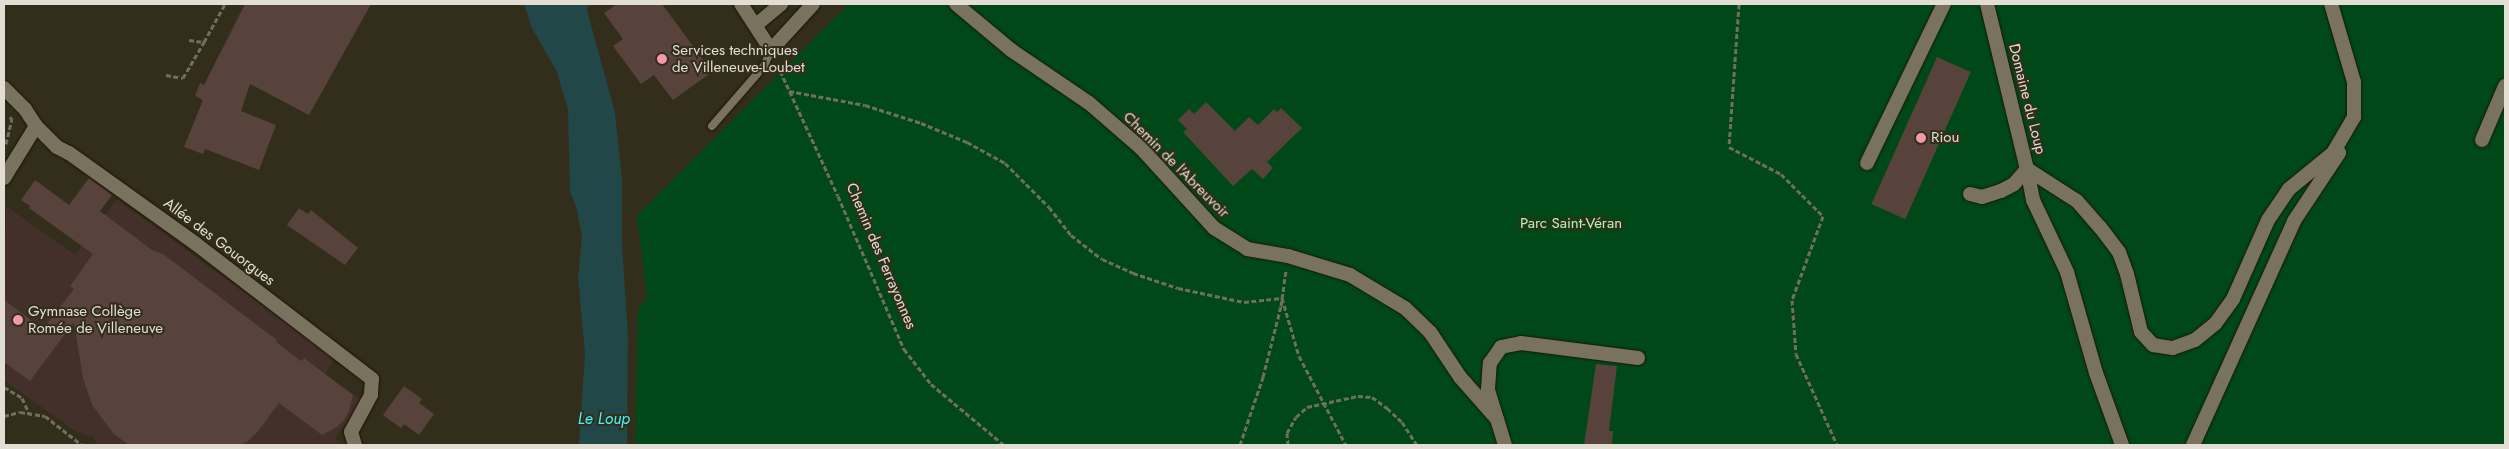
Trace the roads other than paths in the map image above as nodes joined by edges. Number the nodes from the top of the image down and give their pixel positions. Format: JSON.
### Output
{"nodes":[{"id":1,"x":741,"y":4,"type":"edge"},
{"id":2,"x":781,"y":4,"type":"edge"},
{"id":3,"x":813,"y":4,"type":"edge"},
{"id":4,"x":956,"y":4,"type":"edge"},
{"id":5,"x":1944,"y":4,"type":"edge"},
{"id":6,"x":1987,"y":4,"type":"edge"},
{"id":7,"x":2332,"y":4,"type":"edge"},
{"id":8,"x":756,"y":25,"type":"junction"},
{"id":9,"x":771,"y":50,"type":"junction"},
{"id":10,"x":2505,"y":86,"type":"edge"},
{"id":11,"x":4,"y":88,"type":"edge"},
{"id":12,"x":36,"y":126,"type":"junction"},
{"id":13,"x":712,"y":126,"type":"dead end"},
{"id":14,"x":2345,"y":136,"type":"junction"},
{"id":15,"x":2482,"y":140,"type":"dead end"},
{"id":16,"x":1867,"y":164,"type":"dead end"},
{"id":17,"x":2027,"y":169,"type":"junction"},
{"id":18,"x":4,"y":178,"type":"edge"},
{"id":19,"x":1970,"y":194,"type":"dead end"},
{"id":20,"x":1638,"y":358,"type":"dead end"},
{"id":21,"x":1497,"y":419,"type":"junction"},
{"id":22,"x":355,"y":445,"type":"edge"},
{"id":23,"x":1505,"y":445,"type":"edge"},
{"id":24,"x":2122,"y":445,"type":"edge"},
{"id":25,"x":2193,"y":445,"type":"edge"}],
"edges":[{"from":1,"to":8,"type":"street"},
{"from":2,"to":8,"type":"street"},
{"from":3,"to":9,"type":"street"},
{"from":4,"to":21,"type":"street","name":"Chemin de l'Abreuvoir"},
{"from":5,"to":16,"type":"street"},
{"from":6,"to":17,"type":"street","name":"Domaine du Loup"},
{"from":7,"to":14,"type":"street","name":"Domaine du Loup"},
{"from":8,"to":9,"type":"street"},
{"from":9,"to":13,"type":"lane"},
{"from":10,"to":15,"type":"street"},
{"from":11,"to":12,"type":"street"},
{"from":12,"to":18,"type":"street"},
{"from":12,"to":22,"type":"street","name":"Allée des Gouorgues"},
{"from":14,"to":17,"type":"street","name":"Domaine du Loup"},
{"from":14,"to":25,"type":"street"},
{"from":17,"to":19,"type":"street"},
{"from":17,"to":24,"type":"street"},
{"from":20,"to":21,"type":"street"},
{"from":21,"to":23,"type":"street"}]}
